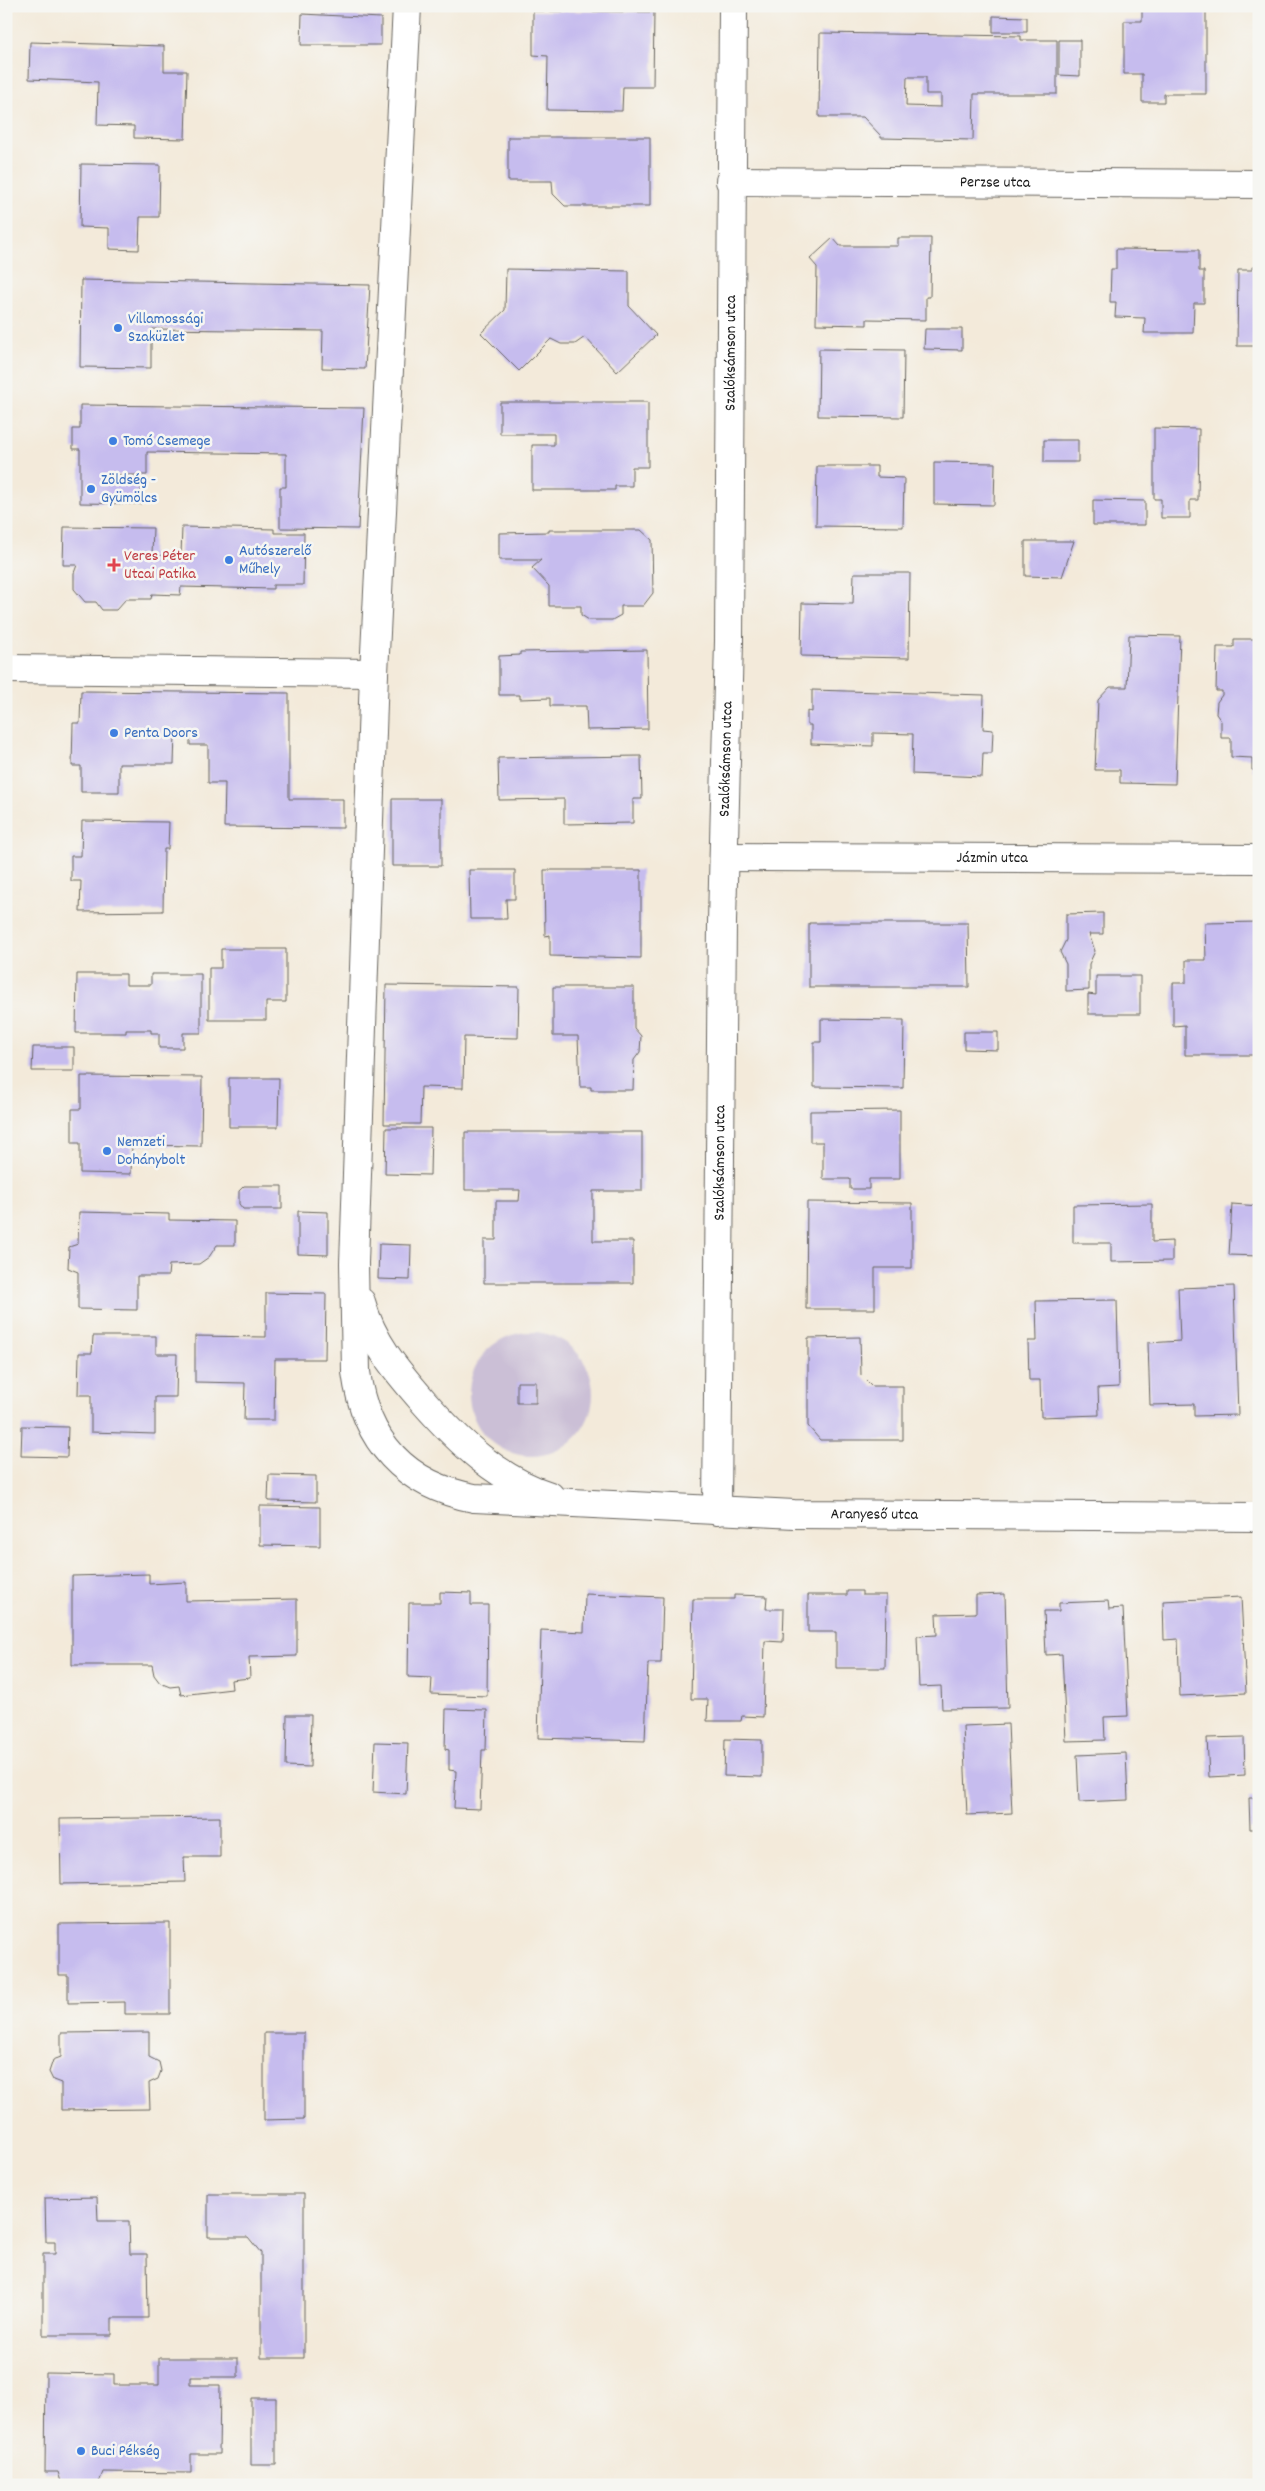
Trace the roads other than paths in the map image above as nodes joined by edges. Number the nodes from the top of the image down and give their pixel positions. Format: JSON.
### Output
{"nodes":[{"id":1,"x":406,"y":6,"type":"edge"},
{"id":2,"x":733,"y":6,"type":"edge"},
{"id":3,"x":730,"y":181,"type":"junction"},
{"id":4,"x":1259,"y":184,"type":"edge"},
{"id":5,"x":6,"y":669,"type":"edge"},
{"id":6,"x":374,"y":672,"type":"junction"},
{"id":7,"x":724,"y":857,"type":"junction"},
{"id":8,"x":1259,"y":860,"type":"edge"},
{"id":9,"x":354,"y":1264,"type":"junction"},
{"id":10,"x":578,"y":1504,"type":"junction"},
{"id":11,"x":717,"y":1511,"type":"junction"},
{"id":12,"x":1259,"y":1518,"type":"edge"}],
"edges":[{"from":1,"to":6,"type":"street"},
{"from":2,"to":3,"type":"street","name":"Szalóksámson utca"},
{"from":3,"to":4,"type":"street","name":"Perzse utca"},
{"from":3,"to":7,"type":"street","name":"Szalóksámson utca"},
{"from":5,"to":6,"type":"street"},
{"from":6,"to":9,"type":"street"},
{"from":7,"to":8,"type":"street","name":"Jázmin utca"},
{"from":7,"to":11,"type":"street","name":"Szalóksámson utca"},
{"from":9,"to":10,"type":"street"},
{"from":9,"to":10,"type":"street","name":"Aranyeső utca"},
{"from":10,"to":11,"type":"street","name":"Aranyeső utca"},
{"from":11,"to":12,"type":"street","name":"Aranyeső utca"}]}
